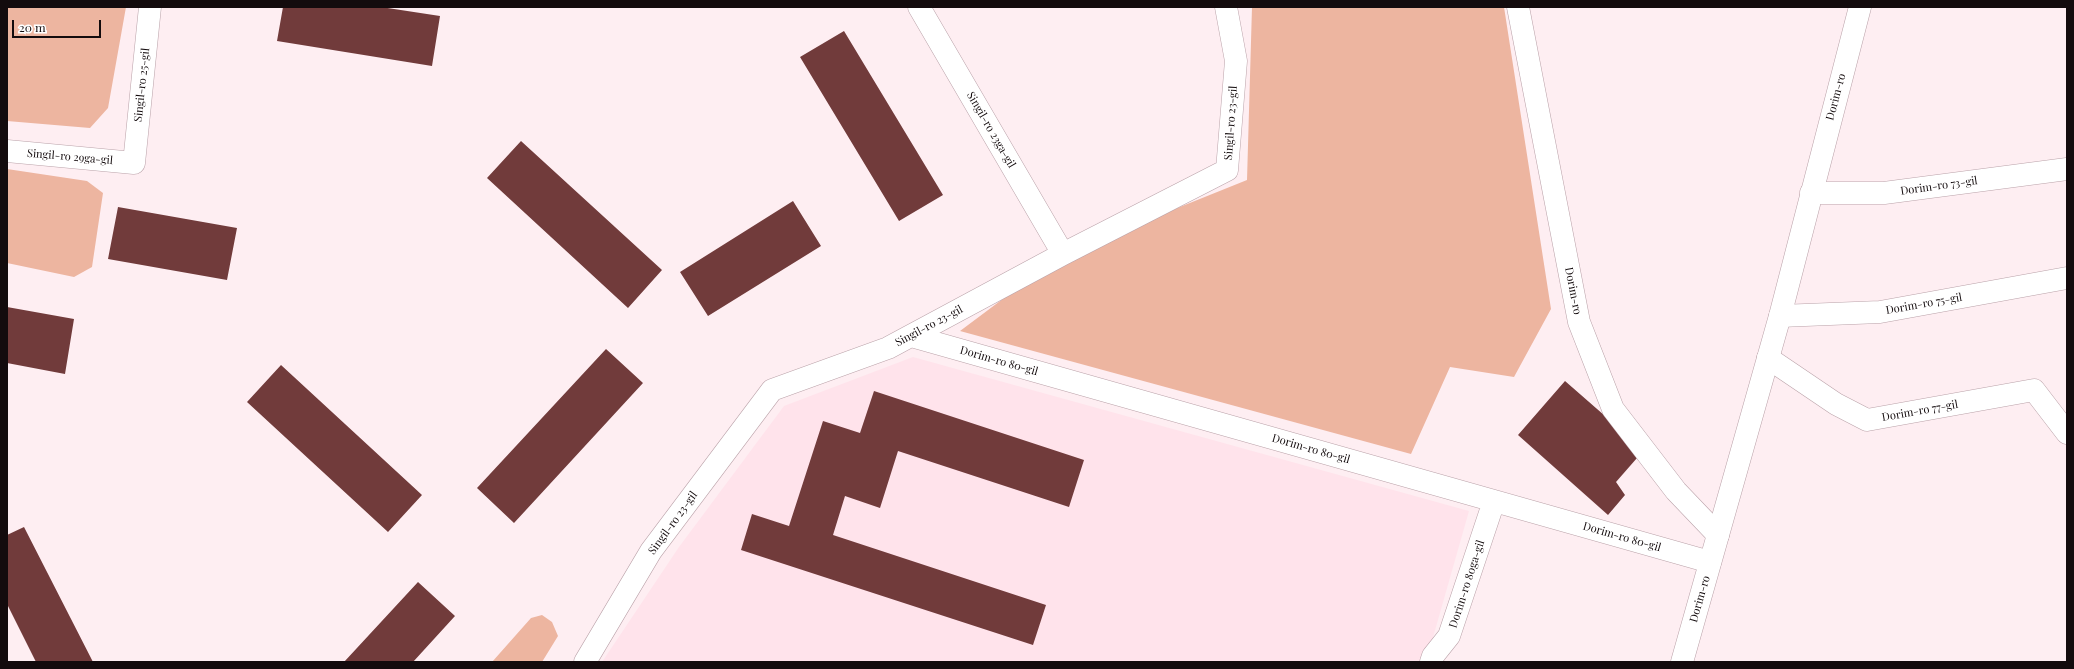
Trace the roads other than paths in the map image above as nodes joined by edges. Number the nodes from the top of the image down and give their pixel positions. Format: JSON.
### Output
{"nodes":[{"id":1,"x":150,"y":7,"type":"edge"},
{"id":2,"x":919,"y":7,"type":"edge"},
{"id":3,"x":1226,"y":7,"type":"edge"},
{"id":4,"x":1518,"y":7,"type":"edge"},
{"id":5,"x":1860,"y":7,"type":"edge"},
{"id":6,"x":7,"y":151,"type":"edge"},
{"id":7,"x":134,"y":164,"type":"joint"},
{"id":8,"x":2067,"y":169,"type":"edge"},
{"id":9,"x":1811,"y":193,"type":"junction"},
{"id":10,"x":1063,"y":254,"type":"junction"},
{"id":11,"x":2067,"y":278,"type":"edge"},
{"id":12,"x":1780,"y":316,"type":"junction"},
{"id":13,"x":911,"y":336,"type":"junction"},
{"id":14,"x":1768,"y":358,"type":"junction"},
{"id":15,"x":2067,"y":433,"type":"edge"},
{"id":16,"x":1494,"y":501,"type":"junction"},
{"id":17,"x":1718,"y":535,"type":"junction"},
{"id":18,"x":1710,"y":562,"type":"junction"},
{"id":19,"x":585,"y":662,"type":"edge"},
{"id":20,"x":1431,"y":662,"type":"edge"},
{"id":21,"x":1682,"y":662,"type":"edge"}],
"edges":[{"from":1,"to":7,"type":"street","name":"Singil-ro 25-gil"},
{"from":2,"to":10,"type":"street","name":"Singil-ro 23ga-gil"},
{"from":3,"to":10,"type":"street","name":"Singil-ro 23-gil"},
{"from":4,"to":17,"type":"street","name":"Dorim-ro"},
{"from":5,"to":9,"type":"street","name":"Dorim-ro"},
{"from":6,"to":7,"type":"street","name":"Singil-ro 29ga-gil"},
{"from":8,"to":9,"type":"street","name":"Dorim-ro 73-gil"},
{"from":9,"to":12,"type":"street","name":"Dorim-ro"},
{"from":10,"to":13,"type":"street","name":"Singil-ro 23-gil"},
{"from":11,"to":12,"type":"street","name":"Dorim-ro 75-gil"},
{"from":12,"to":14,"type":"street","name":"Dorim-ro"},
{"from":13,"to":16,"type":"street","name":"Dorim-ro 80-gil"},
{"from":13,"to":19,"type":"street","name":"Singil-ro 23-gil"},
{"from":14,"to":15,"type":"street","name":"Dorim-ro 77-gil"},
{"from":14,"to":17,"type":"street","name":"Dorim-ro"},
{"from":16,"to":18,"type":"street","name":"Dorim-ro 80-gil"},
{"from":16,"to":20,"type":"street","name":"Dorim-ro 80ga-gil"},
{"from":17,"to":18,"type":"street","name":"Dorim-ro"},
{"from":18,"to":21,"type":"street","name":"Dorim-ro"}]}
